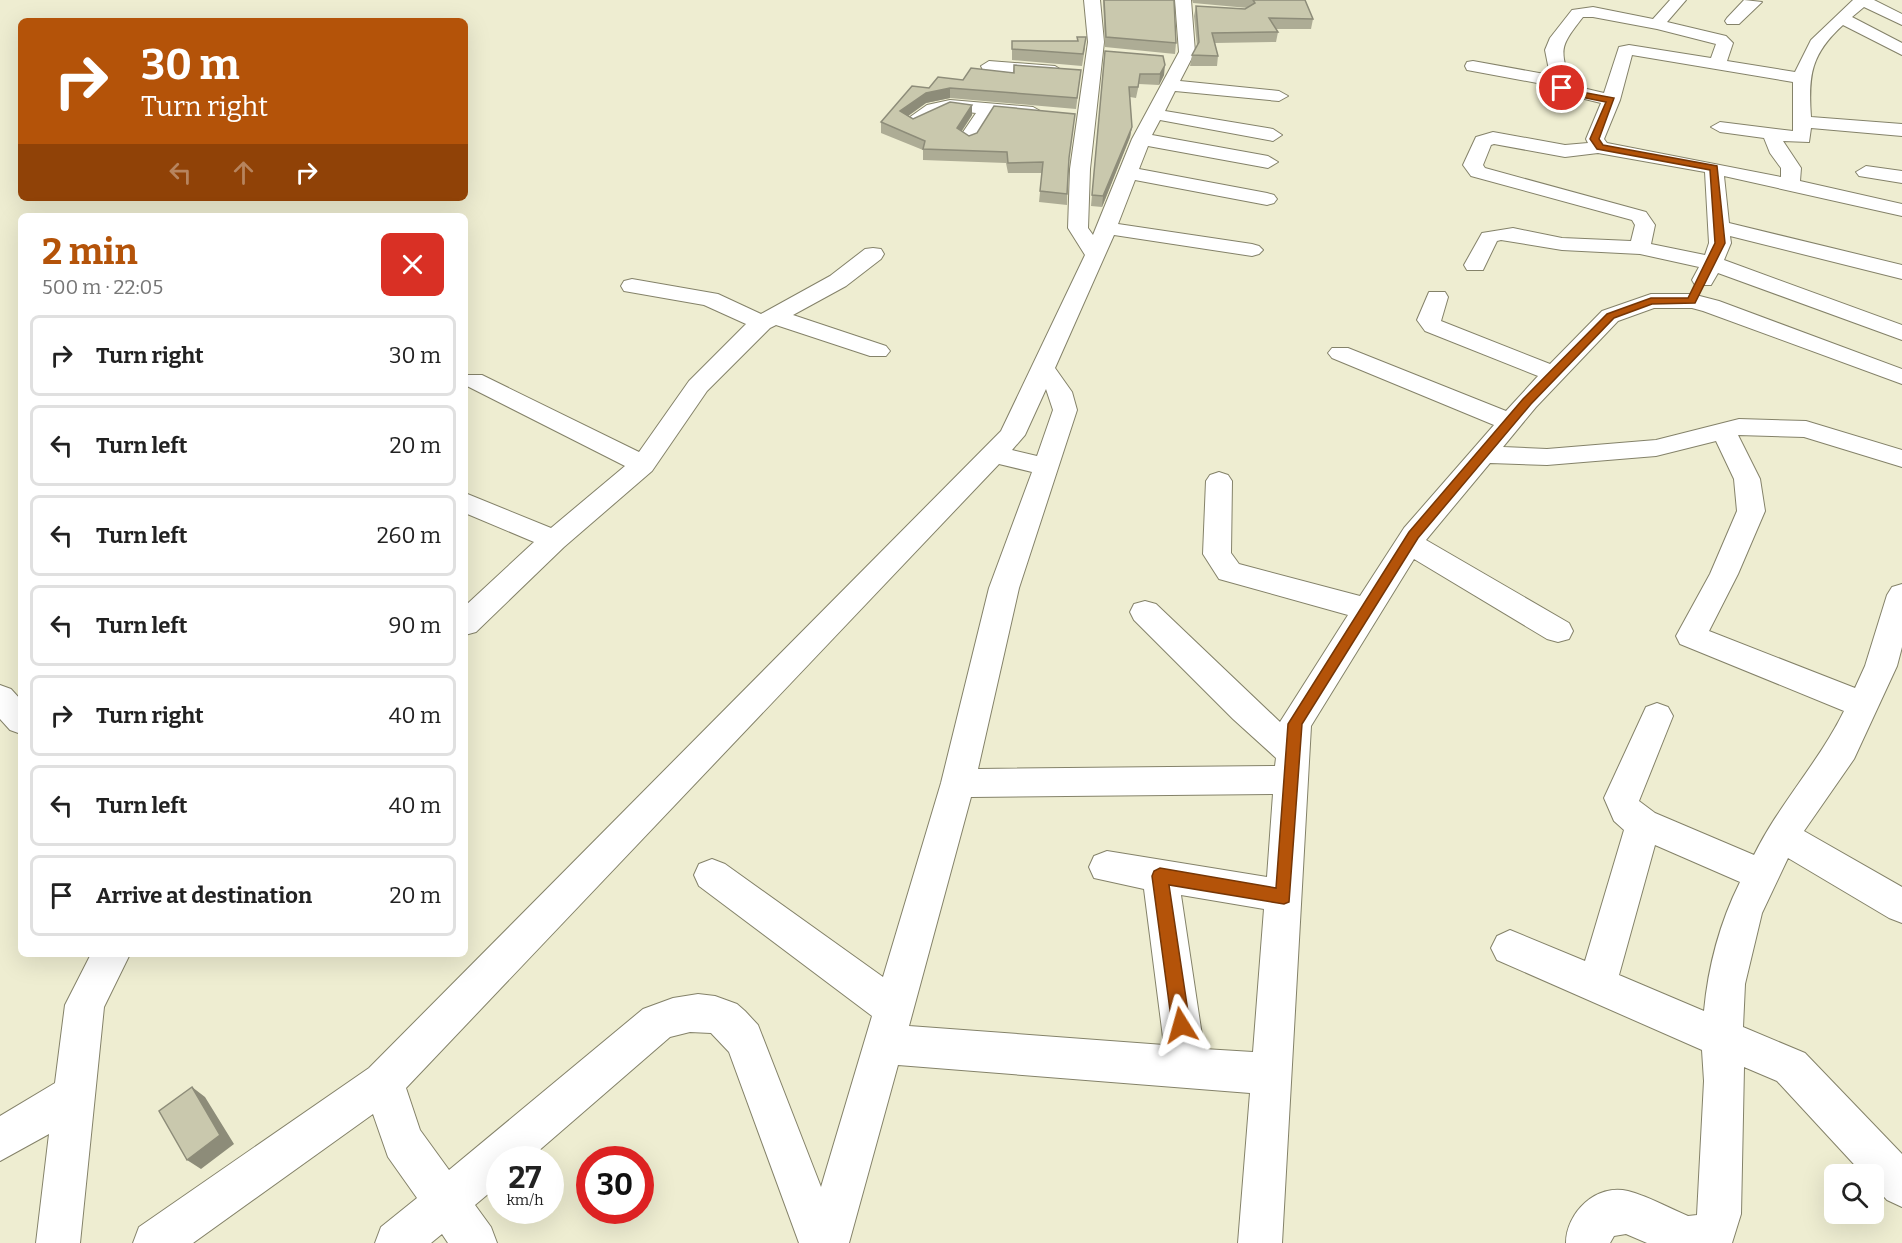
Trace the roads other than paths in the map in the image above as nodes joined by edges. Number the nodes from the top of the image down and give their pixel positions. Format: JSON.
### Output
{"nodes":[{"id":1,"x":1092,"y":0,"type":"edge"},
{"id":2,"x":1752,"y":0,"type":"edge"},
{"id":3,"x":1859,"y":1,"type":"edge"},
{"id":4,"x":1650,"y":2,"type":"dead end"},
{"id":5,"x":1674,"y":4,"type":"edge"},
{"id":6,"x":1188,"y":6,"type":"edge"},
{"id":7,"x":1842,"y":18,"type":"junction"},
{"id":8,"x":1902,"y":20,"type":"edge"},
{"id":9,"x":1733,"y":21,"type":"dead end"},
{"id":10,"x":1656,"y":24,"type":"junction"},
{"id":11,"x":1902,"y":50,"type":"edge"},
{"id":12,"x":1095,"y":53,"type":"junction"},
{"id":13,"x":1117,"y":55,"type":"edge"},
{"id":14,"x":1718,"y":62,"type":"junction"},
{"id":15,"x":989,"y":66,"type":"dead end"},
{"id":16,"x":1473,"y":66,"type":"dead end"},
{"id":17,"x":1171,"y":68,"type":"junction"},
{"id":18,"x":1093,"y":74,"type":"junction"},
{"id":19,"x":1802,"y":78,"type":"junction"},
{"id":20,"x":1561,"y":82,"type":"junction"},
{"id":21,"x":1279,"y":96,"type":"dead end"},
{"id":22,"x":1611,"y":100,"type":"junction"},
{"id":23,"x":989,"y":107,"type":"junction"},
{"id":24,"x":1086,"y":117,"type":"junction"},
{"id":25,"x":912,"y":122,"type":"edge"},
{"id":26,"x":1803,"y":122,"type":"junction"},
{"id":27,"x":1147,"y":127,"type":"junction"},
{"id":28,"x":1720,"y":127,"type":"dead end"},
{"id":29,"x":1902,"y":130,"type":"edge"},
{"id":30,"x":1771,"y":134,"type":"junction"},
{"id":31,"x":1273,"y":135,"type":"dead end"},
{"id":32,"x":968,"y":138,"type":"edge"},
{"id":33,"x":1600,"y":147,"type":"junction"},
{"id":34,"x":1268,"y":162,"type":"dead end"},
{"id":35,"x":1714,"y":168,"type":"junction"},
{"id":36,"x":1866,"y":172,"type":"dead end"},
{"id":37,"x":1128,"y":173,"type":"junction"},
{"id":38,"x":1902,"y":177,"type":"edge"},
{"id":39,"x":1790,"y":184,"type":"junction"},
{"id":40,"x":1267,"y":199,"type":"dead end"},
{"id":41,"x":1902,"y":210,"type":"edge"},
{"id":42,"x":1719,"y":227,"type":"junction"},
{"id":43,"x":1101,"y":241,"type":"junction"},
{"id":44,"x":1640,"y":248,"type":"junction"},
{"id":45,"x":1252,"y":250,"type":"dead end"},
{"id":46,"x":873,"y":254,"type":"dead end"},
{"id":47,"x":1712,"y":263,"type":"junction"},
{"id":48,"x":1475,"y":265,"type":"dead end"},
{"id":49,"x":1902,"y":272,"type":"edge"},
{"id":50,"x":632,"y":286,"type":"dead end"},
{"id":51,"x":1437,"y":297,"type":"dead end"},
{"id":52,"x":1692,"y":301,"type":"junction"},
{"id":53,"x":767,"y":320,"type":"junction"},
{"id":54,"x":1902,"y":333,"type":"edge"},
{"id":55,"x":878,"y":351,"type":"dead end"},
{"id":56,"x":1340,"y":353,"type":"dead end"},
{"id":57,"x":1043,"y":368,"type":"junction"},
{"id":58,"x":1554,"y":374,"type":"junction"},
{"id":59,"x":1902,"y":377,"type":"edge"},
{"id":60,"x":473,"y":380,"type":"dead end"},
{"id":61,"x":1510,"y":422,"type":"junction"},
{"id":62,"x":1723,"y":430,"type":"junction"},
{"id":63,"x":993,"y":454,"type":"junction"},
{"id":64,"x":1482,"y":454,"type":"junction"},
{"id":65,"x":1902,"y":459,"type":"edge"},
{"id":66,"x":644,"y":465,"type":"junction"},
{"id":67,"x":1047,"y":467,"type":"junction"},
{"id":68,"x":1219,"y":481,"type":"dead end"},
{"id":69,"x":468,"y":503,"type":"edge"},
{"id":70,"x":554,"y":540,"type":"junction"},
{"id":71,"x":1409,"y":543,"type":"junction"},
{"id":72,"x":1902,"y":595,"type":"edge"},
{"id":73,"x":1367,"y":609,"type":"junction"},
{"id":74,"x":1145,"y":612,"type":"dead end"},
{"id":75,"x":468,"y":621,"type":"edge"},
{"id":76,"x":1558,"y":631,"type":"dead end"},
{"id":77,"x":0,"y":699,"type":"edge"},
{"id":78,"x":1863,"y":705,"type":"junction"},
{"id":79,"x":1657,"y":716,"type":"dead end"},
{"id":80,"x":18,"y":718,"type":"edge"},
{"id":81,"x":1292,"y":767,"type":"junction"},
{"id":82,"x":958,"y":783,"type":"junction"},
{"id":83,"x":1643,"y":824,"type":"junction"},
{"id":84,"x":1781,"y":836,"type":"junction"},
{"id":85,"x":1107,"y":867,"type":"dead end"},
{"id":86,"x":712,"y":875,"type":"dead end"},
{"id":87,"x":1763,"y":875,"type":"junction"},
{"id":88,"x":1160,"y":876,"type":"junction"},
{"id":89,"x":1284,"y":896,"type":"junction"},
{"id":90,"x":1902,"y":906,"type":"edge"},
{"id":91,"x":1510,"y":948,"type":"dead end"},
{"id":92,"x":109,"y":957,"type":"edge"},
{"id":93,"x":1598,"y":985,"type":"junction"},
{"id":94,"x":890,"y":1026,"type":"junction"},
{"id":95,"x":1722,"y":1038,"type":"junction"},
{"id":96,"x":1186,"y":1068,"type":"junction"},
{"id":97,"x":1271,"y":1074,"type":"junction"},
{"id":98,"x":383,"y":1082,"type":"junction"},
{"id":99,"x":74,"y":1095,"type":"junction"},
{"id":100,"x":0,"y":1140,"type":"edge"},
{"id":101,"x":1902,"y":1185,"type":"edge"},
{"id":102,"x":446,"y":1202,"type":"junction"},
{"id":103,"x":58,"y":1243,"type":"edge"},
{"id":104,"x":154,"y":1243,"type":"edge"},
{"id":105,"x":397,"y":1243,"type":"edge"},
{"id":106,"x":475,"y":1243,"type":"edge"},
{"id":107,"x":821,"y":1243,"type":"edge"},
{"id":108,"x":827,"y":1243,"type":"edge"},
{"id":109,"x":1260,"y":1243,"type":"edge"},
{"id":110,"x":1588,"y":1243,"type":"edge"}],
"edges":[{"from":1,"to":12,"type":"street"},
{"from":2,"to":9,"type":"street"},
{"from":3,"to":7,"type":"street"},
{"from":3,"to":8,"type":"street"},
{"from":4,"to":5,"type":"street"},
{"from":5,"to":10,"type":"street"},
{"from":6,"to":17,"type":"street"},
{"from":7,"to":11,"type":"street"},
{"from":7,"to":19,"type":"street"},
{"from":10,"to":14,"type":"street"},
{"from":10,"to":20,"type":"street"},
{"from":12,"to":13,"type":"street"},
{"from":12,"to":18,"type":"street"},
{"from":14,"to":19,"type":"street"},
{"from":14,"to":22,"type":"street"},
{"from":15,"to":18,"type":"street"},
{"from":16,"to":20,"type":"street"},
{"from":17,"to":21,"type":"street"},
{"from":17,"to":27,"type":"street"},
{"from":18,"to":24,"type":"street"},
{"from":19,"to":26,"type":"street"},
{"from":20,"to":22,"type":"street"},
{"from":22,"to":33,"type":"street"},
{"from":23,"to":24,"type":"street"},
{"from":23,"to":25,"type":"street"},
{"from":23,"to":32,"type":"street"},
{"from":24,"to":43,"type":"street"},
{"from":26,"to":29,"type":"street"},
{"from":26,"to":30,"type":"street"},
{"from":27,"to":31,"type":"street"},
{"from":27,"to":34,"type":"street"},
{"from":27,"to":37,"type":"street"},
{"from":28,"to":30,"type":"street"},
{"from":30,"to":39,"type":"street"},
{"from":33,"to":35,"type":"street"},
{"from":33,"to":44,"type":"street"},
{"from":35,"to":39,"type":"street"},
{"from":35,"to":42,"type":"street"},
{"from":36,"to":38,"type":"street"},
{"from":37,"to":40,"type":"street"},
{"from":37,"to":43,"type":"street"},
{"from":39,"to":41,"type":"street"},
{"from":42,"to":47,"type":"street"},
{"from":42,"to":49,"type":"street"},
{"from":43,"to":45,"type":"street"},
{"from":43,"to":57,"type":"street"},
{"from":44,"to":47,"type":"street"},
{"from":44,"to":48,"type":"street"},
{"from":46,"to":53,"type":"street"},
{"from":47,"to":52,"type":"street"},
{"from":47,"to":54,"type":"street"},
{"from":50,"to":53,"type":"street"},
{"from":51,"to":58,"type":"street"},
{"from":52,"to":58,"type":"street"},
{"from":52,"to":59,"type":"street"},
{"from":53,"to":55,"type":"street"},
{"from":53,"to":66,"type":"street"},
{"from":56,"to":61,"type":"street"},
{"from":57,"to":63,"type":"street"},
{"from":57,"to":67,"type":"street"},
{"from":58,"to":61,"type":"street"},
{"from":60,"to":66,"type":"street"},
{"from":61,"to":64,"type":"street"},
{"from":62,"to":64,"type":"street"},
{"from":62,"to":65,"type":"street"},
{"from":62,"to":78,"type":"street"},
{"from":63,"to":67,"type":"street"},
{"from":63,"to":98,"type":"street"},
{"from":64,"to":71,"type":"street"},
{"from":66,"to":70,"type":"street"},
{"from":67,"to":82,"type":"street"},
{"from":68,"to":73,"type":"street"},
{"from":69,"to":70,"type":"street"},
{"from":70,"to":75,"type":"street"},
{"from":71,"to":73,"type":"street"},
{"from":71,"to":76,"type":"street"},
{"from":72,"to":78,"type":"street"},
{"from":73,"to":81,"type":"street"},
{"from":74,"to":81,"type":"street"},
{"from":77,"to":80,"type":"street"},
{"from":78,"to":84,"type":"street"},
{"from":79,"to":83,"type":"street"},
{"from":81,"to":82,"type":"street"},
{"from":81,"to":89,"type":"street"},
{"from":82,"to":94,"type":"street"},
{"from":83,"to":87,"type":"street"},
{"from":83,"to":93,"type":"street"},
{"from":84,"to":87,"type":"street"},
{"from":84,"to":90,"type":"street"},
{"from":85,"to":88,"type":"street"},
{"from":86,"to":94,"type":"street"},
{"from":87,"to":95,"type":"street"},
{"from":88,"to":89,"type":"street"},
{"from":88,"to":96,"type":"street"},
{"from":89,"to":97,"type":"street"},
{"from":91,"to":93,"type":"street"},
{"from":92,"to":99,"type":"street"},
{"from":93,"to":95,"type":"street"},
{"from":94,"to":96,"type":"street"},
{"from":94,"to":108,"type":"street"},
{"from":95,"to":101,"type":"street"},
{"from":95,"to":110,"type":"street"},
{"from":96,"to":97,"type":"street"},
{"from":97,"to":109,"type":"street"},
{"from":98,"to":102,"type":"street"},
{"from":98,"to":104,"type":"street"},
{"from":99,"to":100,"type":"street"},
{"from":99,"to":103,"type":"street"},
{"from":102,"to":105,"type":"street"},
{"from":102,"to":106,"type":"street"},
{"from":102,"to":107,"type":"street"}]}
